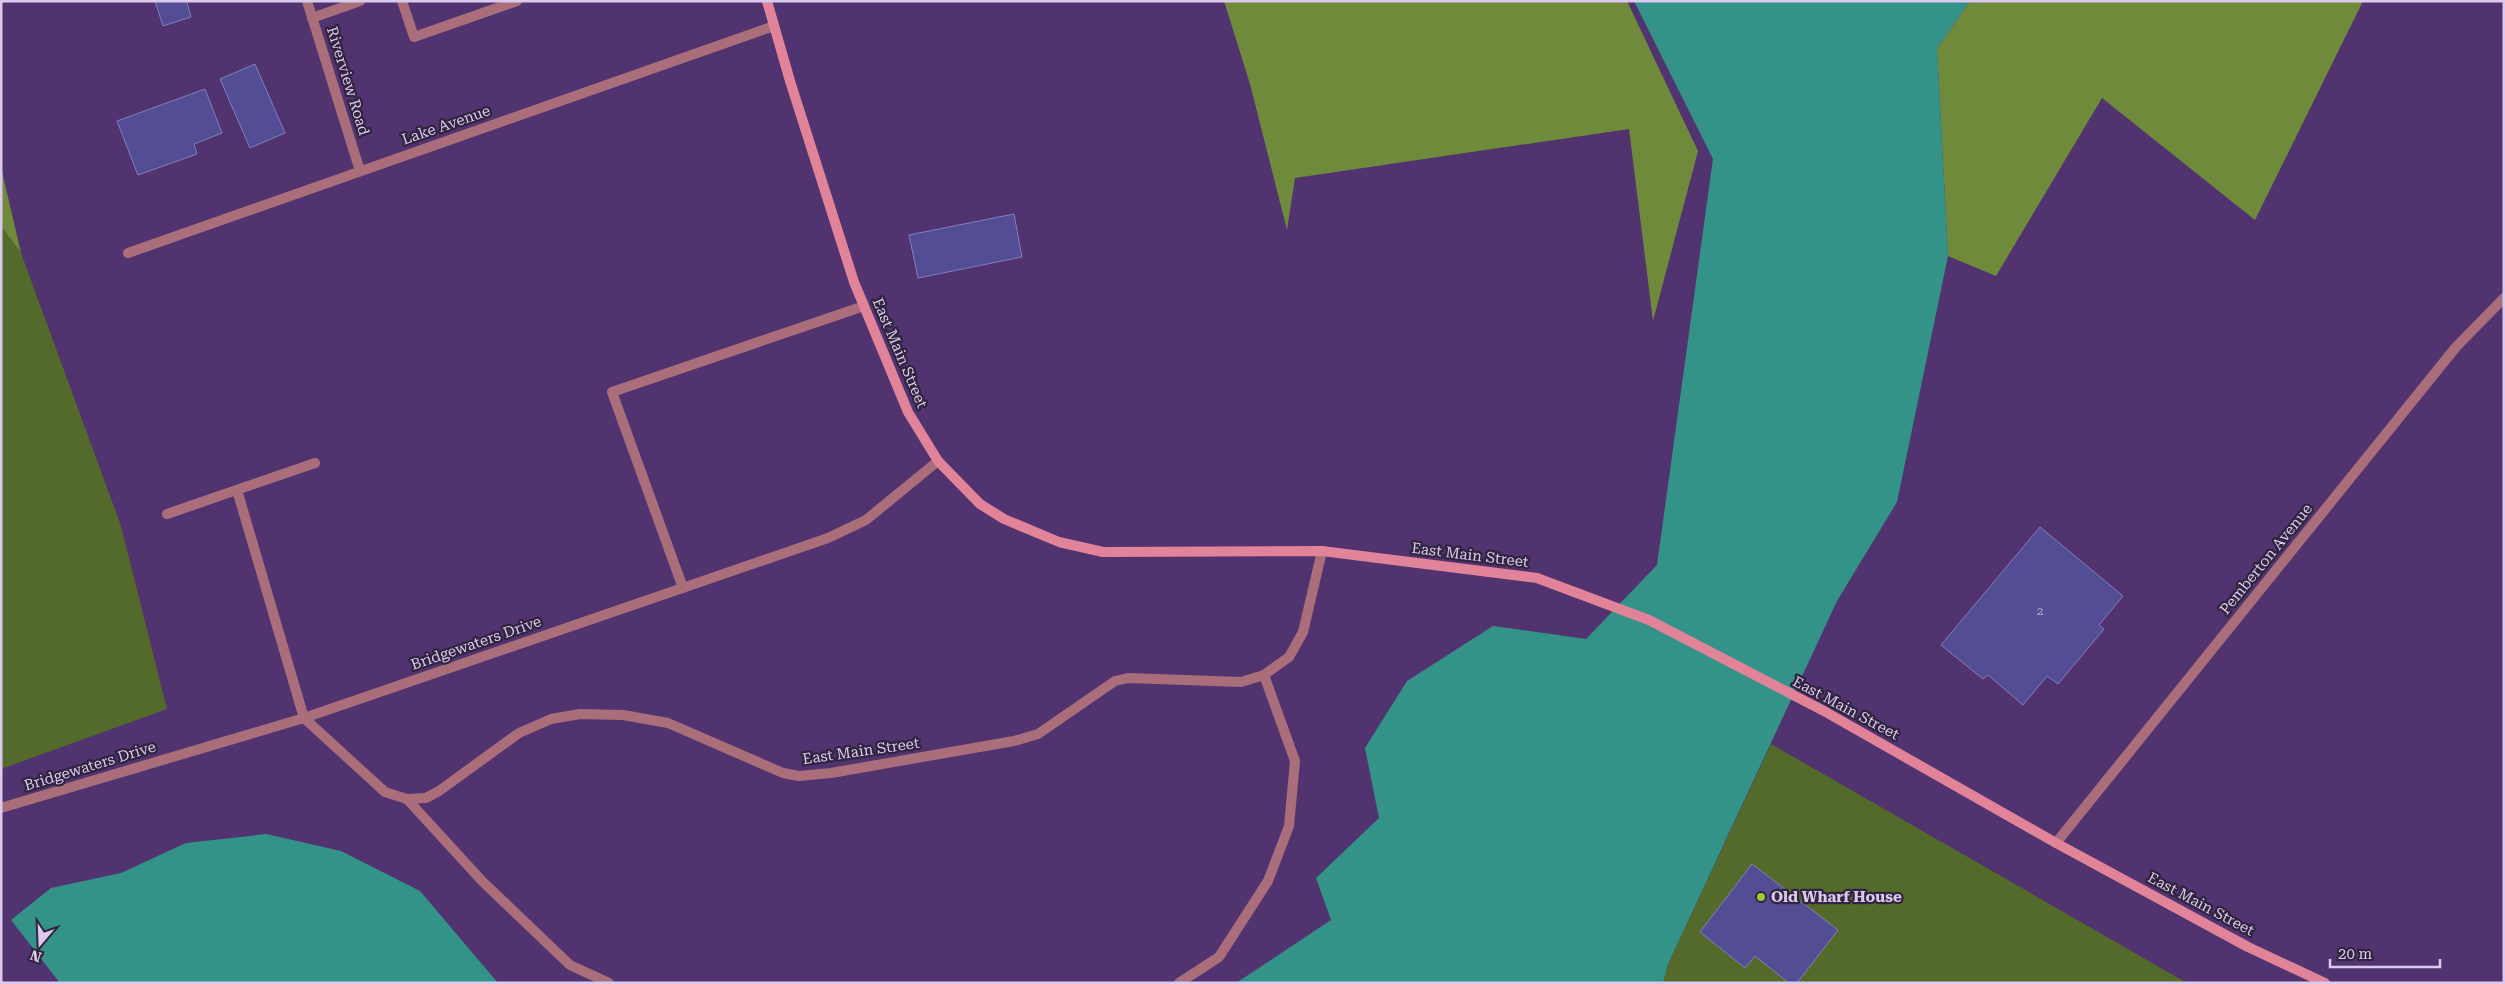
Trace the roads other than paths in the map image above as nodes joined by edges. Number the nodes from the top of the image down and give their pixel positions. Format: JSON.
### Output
{"nodes":[{"id":1,"x":307,"y":1,"type":"edge"},
{"id":2,"x":360,"y":1,"type":"edge"},
{"id":3,"x":402,"y":1,"type":"edge"},
{"id":4,"x":517,"y":1,"type":"edge"},
{"id":5,"x":767,"y":1,"type":"edge"},
{"id":6,"x":312,"y":18,"type":"junction"},
{"id":7,"x":774,"y":26,"type":"junction"},
{"id":8,"x":360,"y":171,"type":"junction"},
{"id":9,"x":128,"y":253,"type":"dead end"},
{"id":10,"x":2504,"y":298,"type":"edge"},
{"id":11,"x":864,"y":306,"type":"junction"},
{"id":12,"x":938,"y":461,"type":"junction"},
{"id":13,"x":315,"y":464,"type":"dead end"},
{"id":14,"x":237,"y":490,"type":"junction"},
{"id":15,"x":167,"y":514,"type":"dead end"},
{"id":16,"x":1322,"y":551,"type":"junction"},
{"id":17,"x":683,"y":588,"type":"junction"},
{"id":18,"x":1264,"y":675,"type":"junction"},
{"id":19,"x":304,"y":718,"type":"junction"},
{"id":20,"x":407,"y":799,"type":"junction"},
{"id":21,"x":1,"y":808,"type":"edge"},
{"id":22,"x":2056,"y":843,"type":"junction"},
{"id":23,"x":609,"y":983,"type":"edge"},
{"id":24,"x":1179,"y":983,"type":"edge"},
{"id":25,"x":2325,"y":983,"type":"edge"}],
"edges":[{"from":1,"to":6,"type":"street","name":"Riverview Road"},
{"from":2,"to":6,"type":"street"},
{"from":3,"to":4,"type":"street"},
{"from":5,"to":7,"type":"main road","name":"East Main Street"},
{"from":6,"to":8,"type":"street","name":"Riverview Road"},
{"from":7,"to":8,"type":"street","name":"Lake Avenue"},
{"from":7,"to":11,"type":"main road","name":"East Main Street"},
{"from":8,"to":9,"type":"street","name":"Lake Avenue"},
{"from":10,"to":22,"type":"street","name":"Pemberton Avenue"},
{"from":11,"to":12,"type":"main road","name":"East Main Street"},
{"from":11,"to":17,"type":"street"},
{"from":12,"to":16,"type":"main road","name":"East Main Street"},
{"from":12,"to":17,"type":"street","name":"Bridgewaters Drive"},
{"from":13,"to":14,"type":"street"},
{"from":14,"to":15,"type":"street"},
{"from":14,"to":19,"type":"street"},
{"from":16,"to":18,"type":"street","name":"East Main Street"},
{"from":16,"to":22,"type":"main road","name":"East Main Street"},
{"from":17,"to":19,"type":"street","name":"Bridgewaters Drive"},
{"from":18,"to":20,"type":"street","name":"East Main Street"},
{"from":18,"to":24,"type":"street"},
{"from":19,"to":20,"type":"street","name":"East Main Street"},
{"from":19,"to":21,"type":"street","name":"Bridgewaters Drive"},
{"from":20,"to":23,"type":"street"},
{"from":22,"to":25,"type":"main road","name":"East Main Street"}]}
